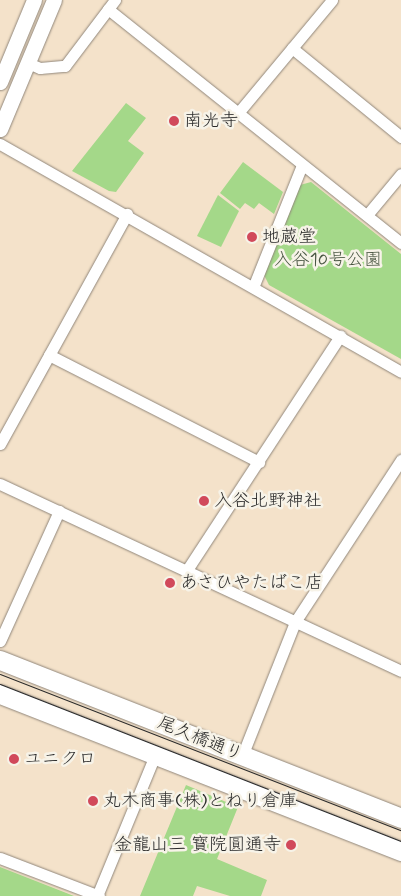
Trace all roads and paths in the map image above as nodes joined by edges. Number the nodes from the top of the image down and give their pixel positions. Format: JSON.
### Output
{"nodes":[{"id":1,"x":34,"y":0,"type":"edge"},
{"id":2,"x":54,"y":0,"type":"edge"},
{"id":3,"x":332,"y":0,"type":"edge"},
{"id":4,"x":112,"y":5,"type":"edge"},
{"id":5,"x":292,"y":48,"type":"junction"},
{"id":6,"x":28,"y":63,"type":"junction"},
{"id":7,"x":0,"y":82,"type":"edge"},
{"id":8,"x":238,"y":113,"type":"junction"},
{"id":9,"x":0,"y":129,"type":"edge"},
{"id":10,"x":401,"y":137,"type":"edge"},
{"id":11,"x":0,"y":144,"type":"edge"},
{"id":12,"x":302,"y":165,"type":"junction"},
{"id":13,"x":401,"y":174,"type":"edge"},
{"id":14,"x":127,"y":214,"type":"junction"},
{"id":15,"x":367,"y":215,"type":"junction"},
{"id":16,"x":401,"y":243,"type":"edge"},
{"id":17,"x":254,"y":285,"type":"junction"},
{"id":18,"x":340,"y":336,"type":"junction"},
{"id":19,"x":49,"y":355,"type":"junction"},
{"id":20,"x":401,"y":372,"type":"edge"},
{"id":21,"x":0,"y":444,"type":"edge"},
{"id":22,"x":401,"y":460,"type":"edge"},
{"id":23,"x":259,"y":462,"type":"junction"},
{"id":24,"x":0,"y":484,"type":"edge"},
{"id":25,"x":59,"y":511,"type":"junction"},
{"id":26,"x":187,"y":570,"type":"junction"},
{"id":27,"x":295,"y":622,"type":"junction"},
{"id":28,"x":0,"y":641,"type":"edge"},
{"id":29,"x":0,"y":660,"type":"edge"},
{"id":30,"x":401,"y":671,"type":"edge"},
{"id":31,"x":0,"y":694,"type":"edge"},
{"id":32,"x":155,"y":755,"type":"junction"},
{"id":33,"x":242,"y":756,"type":"junction"},
{"id":34,"x":401,"y":818,"type":"edge"},
{"id":35,"x":401,"y":851,"type":"edge"},
{"id":36,"x":0,"y":858,"type":"edge"},
{"id":37,"x":98,"y":896,"type":"edge"}],
"edges":[{"from":1,"to":7,"type":"street"},
{"from":2,"to":6,"type":"street"},
{"from":3,"to":5,"type":"street"},
{"from":4,"to":6,"type":"street"},
{"from":4,"to":8,"type":"street"},
{"from":5,"to":8,"type":"street"},
{"from":5,"to":10,"type":"street"},
{"from":6,"to":9,"type":"street"},
{"from":8,"to":12,"type":"street"},
{"from":11,"to":14,"type":"street"},
{"from":12,"to":15,"type":"street"},
{"from":12,"to":17,"type":"street"},
{"from":13,"to":15,"type":"street"},
{"from":14,"to":17,"type":"street"},
{"from":14,"to":19,"type":"street"},
{"from":15,"to":16,"type":"street"},
{"from":17,"to":18,"type":"street"},
{"from":18,"to":20,"type":"street"},
{"from":18,"to":23,"type":"street"},
{"from":19,"to":21,"type":"street"},
{"from":19,"to":23,"type":"street"},
{"from":22,"to":27,"type":"street"},
{"from":23,"to":26,"type":"street"},
{"from":24,"to":25,"type":"street"},
{"from":25,"to":26,"type":"street"},
{"from":25,"to":28,"type":"street"},
{"from":26,"to":27,"type":"street"},
{"from":27,"to":30,"type":"street"},
{"from":27,"to":33,"type":"street"},
{"from":29,"to":33,"type":"main road","name":"尾久橋通り"},
{"from":31,"to":32,"type":"main road","name":"尾久橋通り"},
{"from":32,"to":35,"type":"main road","name":"尾久橋通り"},
{"from":32,"to":37,"type":"street"},
{"from":33,"to":34,"type":"main road","name":"尾久橋通り"},
{"from":36,"to":37,"type":"street"}]}
